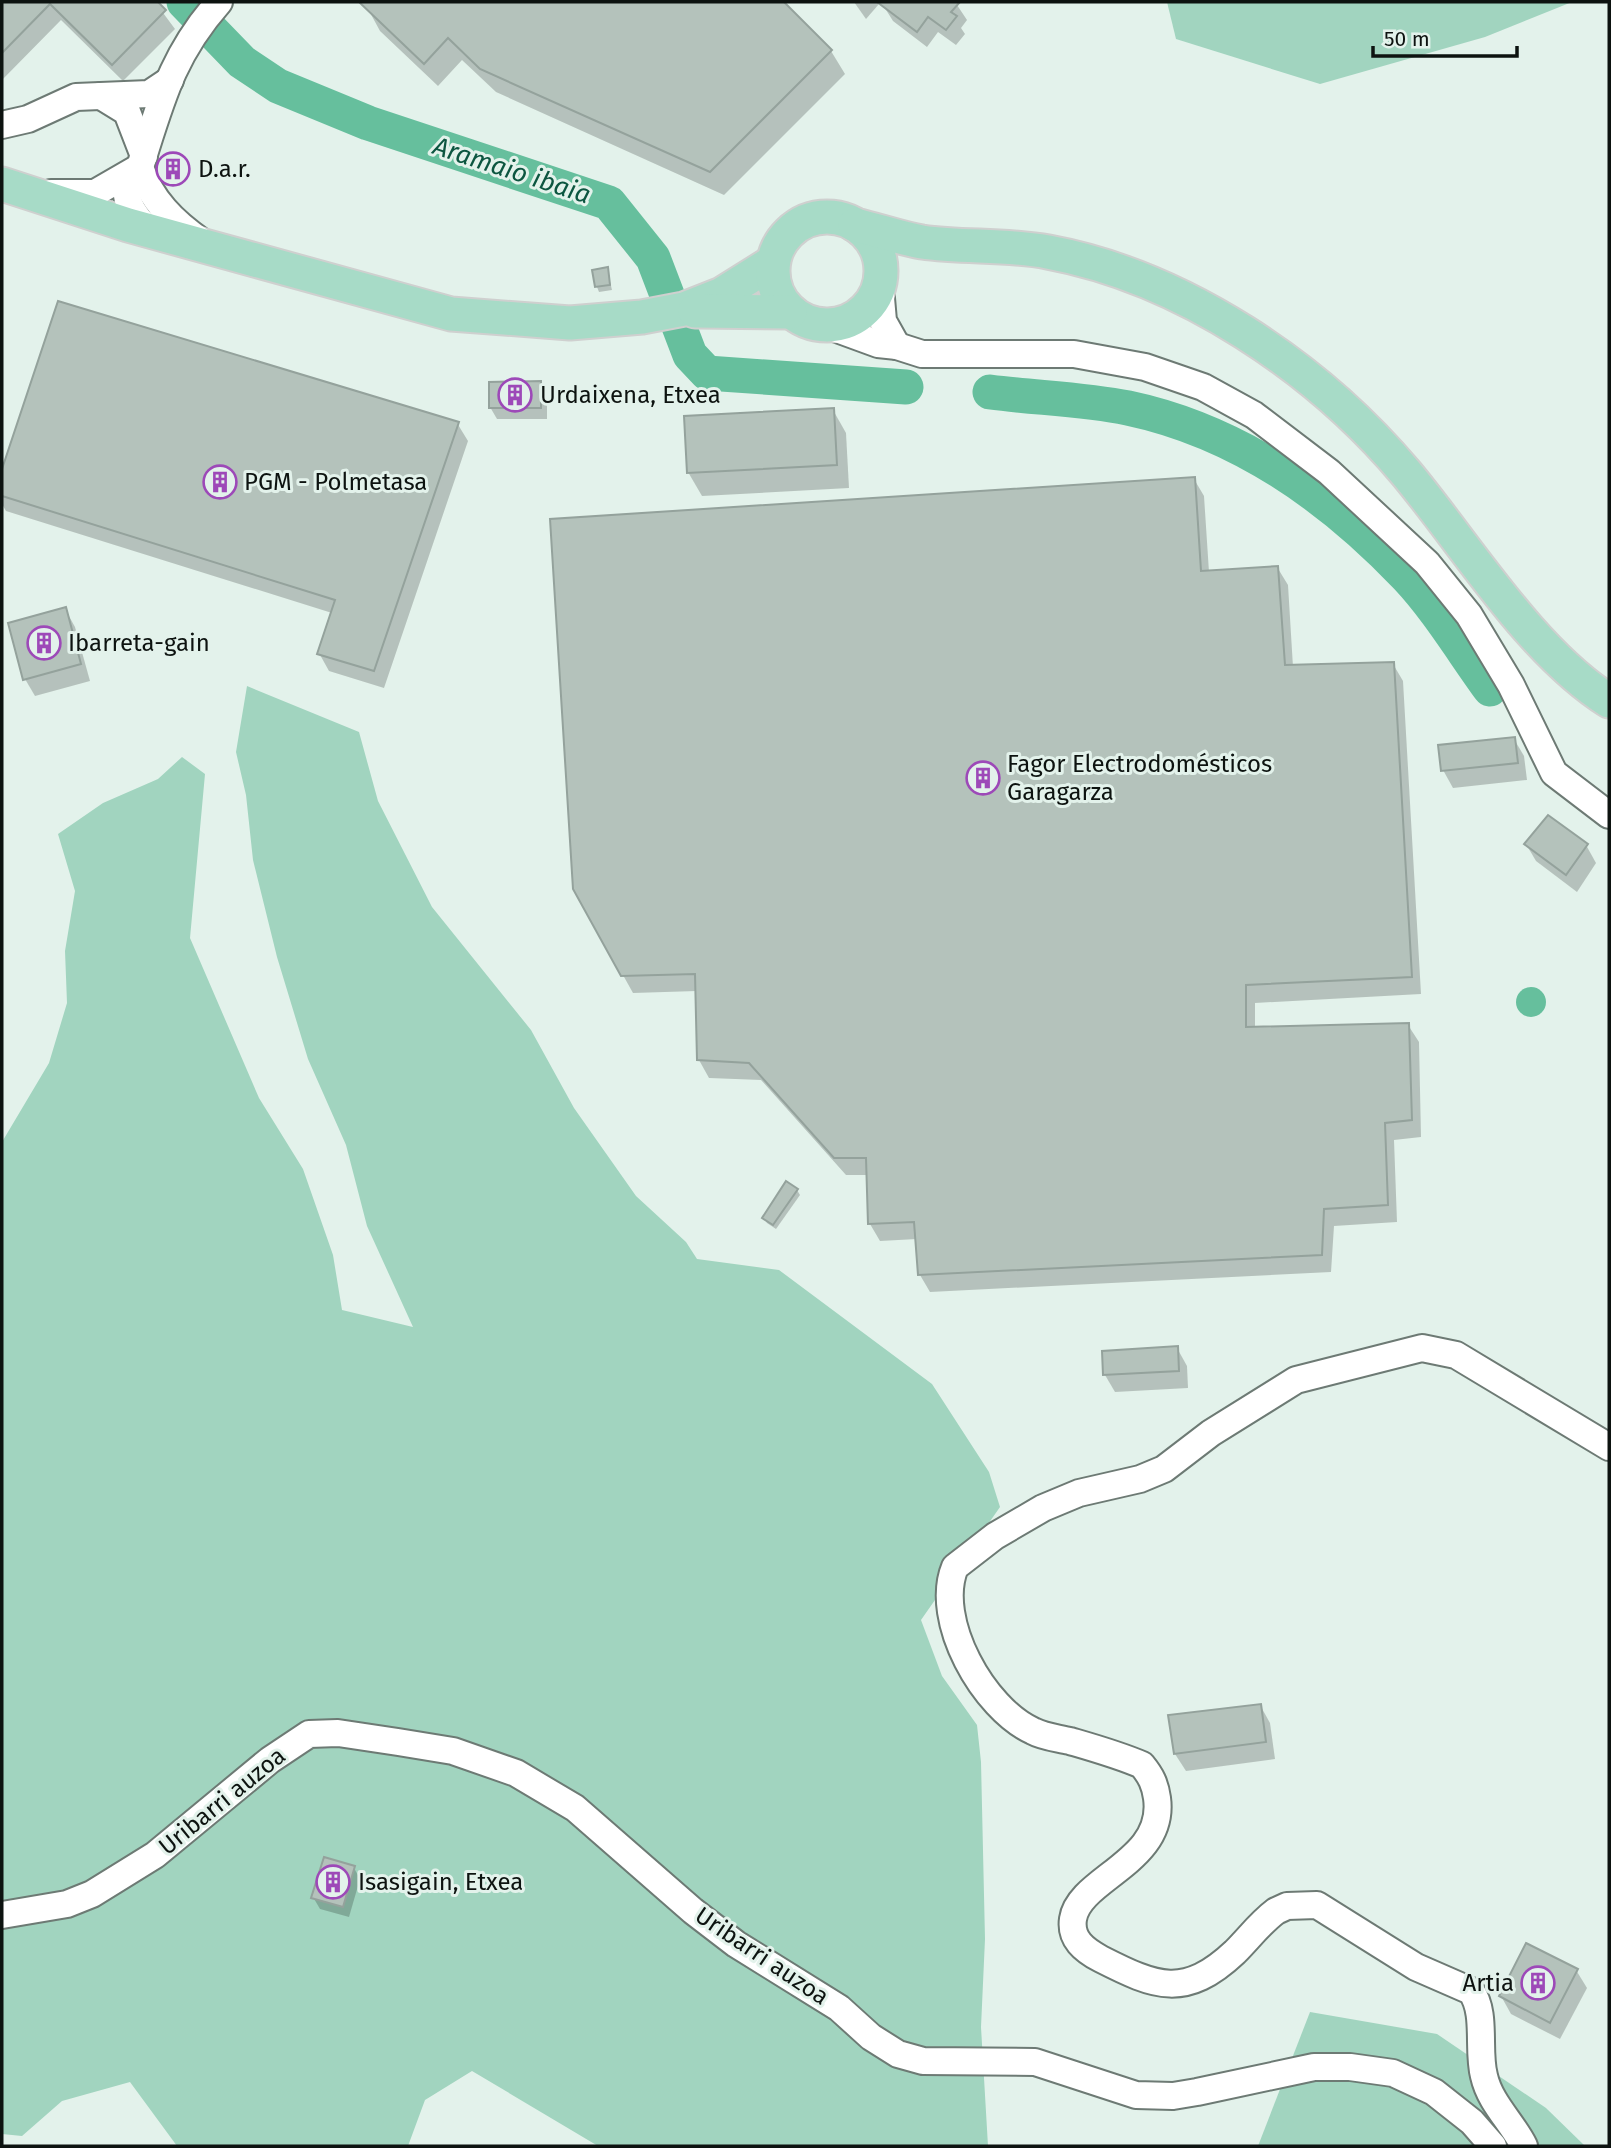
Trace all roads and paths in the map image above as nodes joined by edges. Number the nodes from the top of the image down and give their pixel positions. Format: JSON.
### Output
{"nodes":[{"id":1,"x":218,"y":3,"type":"edge"},
{"id":2,"x":170,"y":80,"type":"junction"},
{"id":3,"x":96,"y":94,"type":"junction"},
{"id":4,"x":127,"y":112,"type":"junction"},
{"id":5,"x":155,"y":121,"type":"junction"},
{"id":6,"x":2,"y":125,"type":"edge"},
{"id":7,"x":140,"y":171,"type":"junction"},
{"id":8,"x":16,"y":189,"type":"edge"},
{"id":9,"x":140,"y":220,"type":"junction"},
{"id":10,"x":855,"y":225,"type":"junction"},
{"id":11,"x":948,"y":245,"type":"junction"},
{"id":12,"x":209,"y":247,"type":"junction"},
{"id":13,"x":773,"y":262,"type":"junction"},
{"id":14,"x":881,"y":277,"type":"junction"},
{"id":15,"x":685,"y":309,"type":"junction"},
{"id":16,"x":790,"y":312,"type":"junction"},
{"id":17,"x":826,"y":325,"type":"junction"},
{"id":18,"x":897,"y":346,"type":"junction"},
{"id":19,"x":1609,"y":701,"type":"edge"},
{"id":20,"x":1609,"y":815,"type":"edge"},
{"id":21,"x":1609,"y":1447,"type":"edge"},
{"id":22,"x":2,"y":1915,"type":"edge"},
{"id":23,"x":1493,"y":2146,"type":"edge"},
{"id":24,"x":1524,"y":2146,"type":"edge"}],
"edges":[{"from":1,"to":2,"type":"street"},
{"from":2,"to":3,"type":"street"},
{"from":2,"to":5,"type":"street"},
{"from":3,"to":4,"type":"street"},
{"from":3,"to":6,"type":"street"},
{"from":4,"to":5,"type":"street"},
{"from":4,"to":7,"type":"street"},
{"from":5,"to":7,"type":"street"},
{"from":7,"to":8,"type":"street"},
{"from":7,"to":9,"type":"street"},
{"from":7,"to":12,"type":"street"},
{"from":8,"to":9,"type":"main road"},
{"from":9,"to":12,"type":"main road"},
{"from":10,"to":11,"type":"main road"},
{"from":10,"to":13,"type":"main road"},
{"from":10,"to":14,"type":"main road"},
{"from":11,"to":14,"type":"main road"},
{"from":11,"to":19,"type":"main road"},
{"from":12,"to":15,"type":"main road"},
{"from":13,"to":15,"type":"main road"},
{"from":13,"to":16,"type":"main road"},
{"from":14,"to":17,"type":"main road"},
{"from":14,"to":18,"type":"street"},
{"from":15,"to":16,"type":"main road"},
{"from":16,"to":17,"type":"main road"},
{"from":17,"to":18,"type":"street"},
{"from":18,"to":20,"type":"street"},
{"from":21,"to":24,"type":"street"},
{"from":22,"to":23,"type":"street","name":"Uribarri auzoa"}]}
